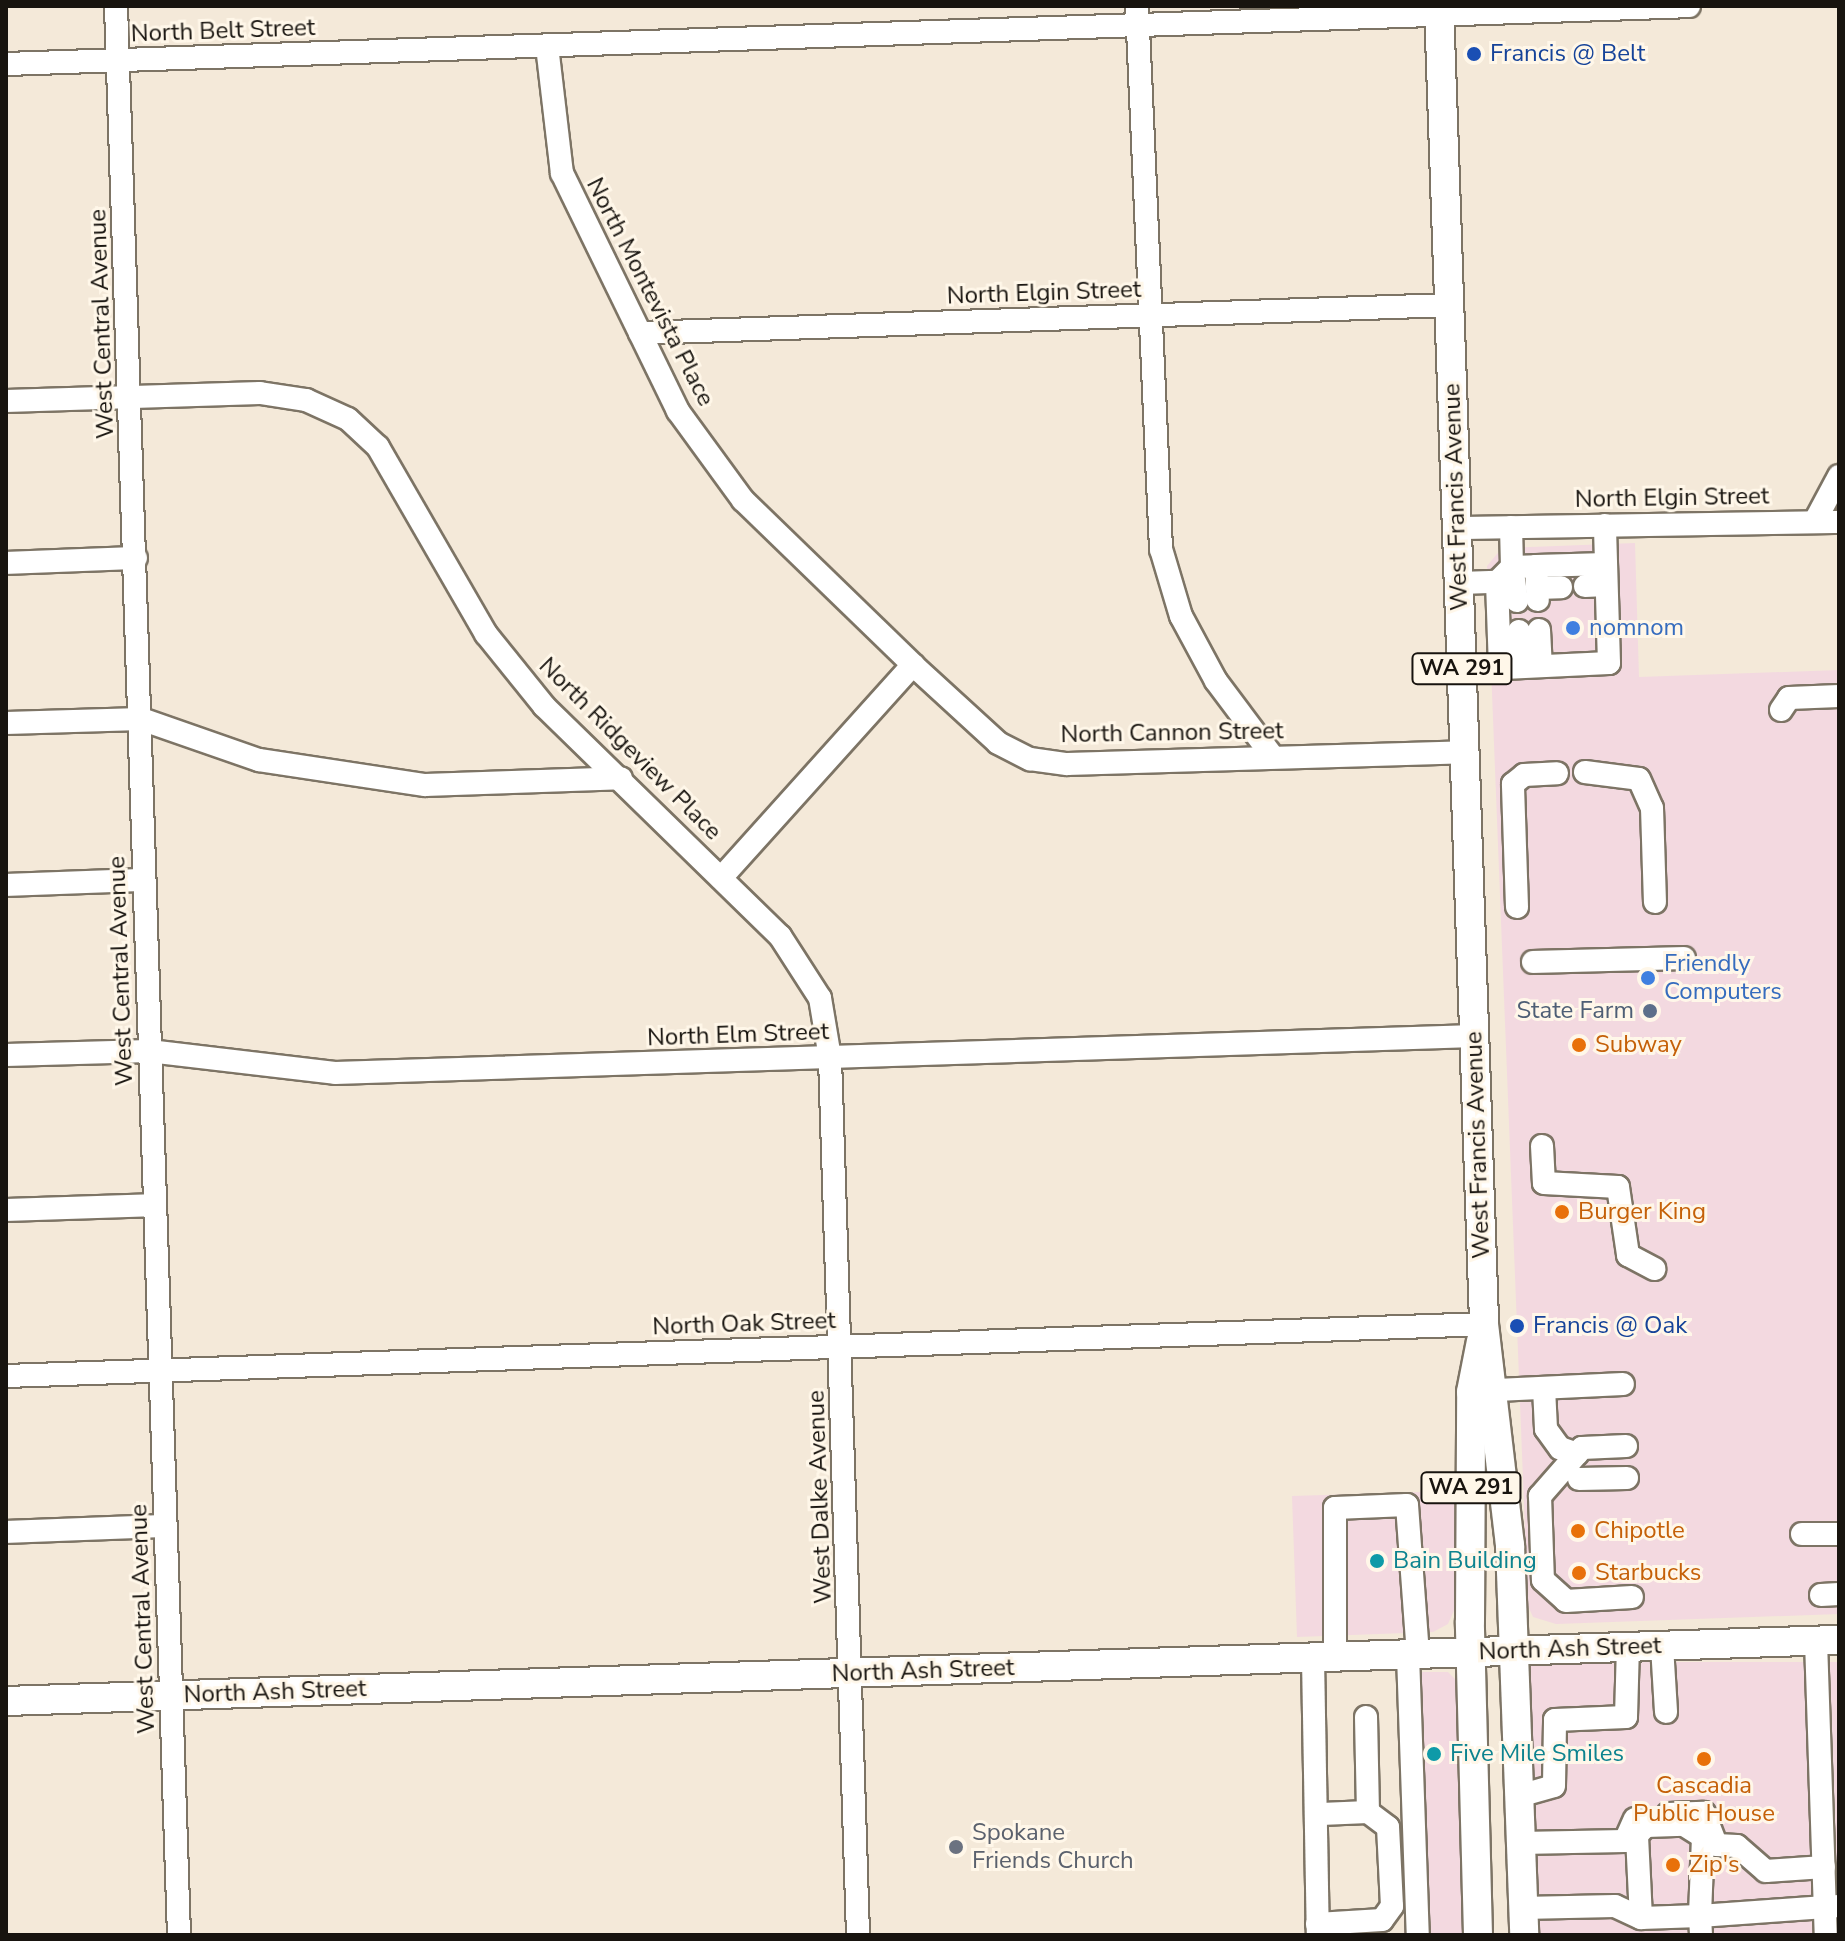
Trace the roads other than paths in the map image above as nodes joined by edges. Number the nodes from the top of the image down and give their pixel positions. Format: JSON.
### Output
{"nodes":[{"id":1,"x":116,"y":6,"type":"edge"},
{"id":2,"x":1689,"y":6,"type":"edge"},
{"id":3,"x":1439,"y":10,"type":"edge"},
{"id":4,"x":1138,"y":16,"type":"edge"},
{"id":5,"x":547,"y":46,"type":"junction"},
{"id":6,"x":118,"y":60,"type":"junction"},
{"id":7,"x":6,"y":64,"type":"edge"},
{"id":8,"x":1450,"y":305,"type":"junction"},
{"id":9,"x":1149,"y":316,"type":"junction"},
{"id":10,"x":640,"y":333,"type":"junction"},
{"id":11,"x":131,"y":397,"type":"junction"},
{"id":12,"x":6,"y":401,"type":"edge"},
{"id":13,"x":1839,"y":476,"type":"edge"},
{"id":14,"x":1815,"y":521,"type":"junction"},
{"id":15,"x":1839,"y":522,"type":"edge"},
{"id":16,"x":1605,"y":525,"type":"junction"},
{"id":17,"x":1511,"y":527,"type":"junction"},
{"id":18,"x":1458,"y":528,"type":"junction"},
{"id":19,"x":136,"y":558,"type":"junction"},
{"id":20,"x":6,"y":563,"type":"edge"},
{"id":21,"x":1505,"y":575,"type":"junction"},
{"id":22,"x":1599,"y":578,"type":"junction"},
{"id":23,"x":1460,"y":583,"type":"junction"},
{"id":24,"x":1561,"y":587,"type":"dead end"},
{"id":25,"x":1532,"y":589,"type":"junction"},
{"id":26,"x":1529,"y":631,"type":"dead end"},
{"id":27,"x":913,"y":665,"type":"junction"},
{"id":28,"x":1520,"y":667,"type":"junction"},
{"id":29,"x":1462,"y":670,"type":"junction"},
{"id":30,"x":1839,"y":696,"type":"edge"},
{"id":31,"x":1781,"y":710,"type":"dead end"},
{"id":32,"x":141,"y":719,"type":"junction"},
{"id":33,"x":6,"y":723,"type":"edge"},
{"id":34,"x":1465,"y":752,"type":"junction"},
{"id":35,"x":1273,"y":757,"type":"junction"},
{"id":36,"x":1585,"y":772,"type":"dead end"},
{"id":37,"x":1557,"y":773,"type":"dead end"},
{"id":38,"x":621,"y":778,"type":"junction"},
{"id":39,"x":721,"y":878,"type":"junction"},
{"id":40,"x":143,"y":880,"type":"junction"},
{"id":41,"x":6,"y":885,"type":"edge"},
{"id":42,"x":1655,"y":902,"type":"dead end"},
{"id":43,"x":1517,"y":907,"type":"dead end"},
{"id":44,"x":1684,"y":958,"type":"dead end"},
{"id":45,"x":1533,"y":962,"type":"dead end"},
{"id":46,"x":1474,"y":1036,"type":"junction"},
{"id":47,"x":149,"y":1051,"type":"junction"},
{"id":48,"x":6,"y":1055,"type":"edge"},
{"id":49,"x":830,"y":1058,"type":"junction"},
{"id":50,"x":1542,"y":1146,"type":"dead end"},
{"id":51,"x":155,"y":1205,"type":"junction"},
{"id":52,"x":6,"y":1210,"type":"edge"},
{"id":53,"x":1654,"y":1269,"type":"dead end"},
{"id":54,"x":1484,"y":1324,"type":"junction"},
{"id":55,"x":841,"y":1347,"type":"junction"},
{"id":56,"x":161,"y":1371,"type":"junction"},
{"id":57,"x":6,"y":1376,"type":"edge"},
{"id":58,"x":1623,"y":1384,"type":"dead end"},
{"id":59,"x":1544,"y":1388,"type":"junction"},
{"id":60,"x":1497,"y":1390,"type":"junction"},
{"id":61,"x":1626,"y":1446,"type":"dead end"},
{"id":62,"x":1577,"y":1454,"type":"junction"},
{"id":63,"x":1627,"y":1478,"type":"dead end"},
{"id":64,"x":1579,"y":1479,"type":"dead end"},
{"id":65,"x":165,"y":1526,"type":"junction"},
{"id":66,"x":6,"y":1532,"type":"edge"},
{"id":67,"x":1802,"y":1534,"type":"dead end"},
{"id":68,"x":1839,"y":1534,"type":"edge"},
{"id":69,"x":1632,"y":1597,"type":"dead end"},
{"id":70,"x":1827,"y":1640,"type":"edge"},
{"id":71,"x":1662,"y":1646,"type":"junction"},
{"id":72,"x":1628,"y":1647,"type":"junction"},
{"id":73,"x":1514,"y":1652,"type":"junction"},
{"id":74,"x":1470,"y":1653,"type":"junction"},
{"id":75,"x":1413,"y":1655,"type":"junction"},
{"id":76,"x":1324,"y":1658,"type":"junction"},
{"id":77,"x":853,"y":1673,"type":"junction"},
{"id":78,"x":172,"y":1696,"type":"junction"},
{"id":79,"x":6,"y":1701,"type":"edge"},
{"id":80,"x":1666,"y":1712,"type":"dead end"},
{"id":81,"x":1366,"y":1717,"type":"dead end"},
{"id":82,"x":1519,"y":1796,"type":"junction"},
{"id":83,"x":1368,"y":1812,"type":"junction"},
{"id":84,"x":1321,"y":1814,"type":"junction"},
{"id":85,"x":1520,"y":1843,"type":"junction"},
{"id":86,"x":1824,"y":1867,"type":"junction"},
{"id":87,"x":1832,"y":1908,"type":"edge"},
{"id":88,"x":1641,"y":1918,"type":"junction"},
{"id":89,"x":1523,"y":1922,"type":"edge"},
{"id":90,"x":1700,"y":1926,"type":"edge"},
{"id":91,"x":1318,"y":1929,"type":"edge"},
{"id":92,"x":179,"y":1935,"type":"edge"},
{"id":93,"x":858,"y":1935,"type":"edge"},
{"id":94,"x":1418,"y":1935,"type":"edge"},
{"id":95,"x":1478,"y":1935,"type":"edge"},
{"id":96,"x":1826,"y":1935,"type":"edge"}],
"edges":[{"from":1,"to":6,"type":"street","name":"West Central Avenue"},
{"from":2,"to":3,"type":"street","name":"North Belt Street"},
{"from":3,"to":4,"type":"street","name":"North Belt Street"},
{"from":3,"to":8,"type":"main road","name":"West Francis Avenue","number":"WA 291"},
{"from":4,"to":5,"type":"street","name":"North Belt Street"},
{"from":4,"to":9,"type":"street"},
{"from":5,"to":6,"type":"street","name":"North Belt Street"},
{"from":5,"to":10,"type":"street","name":"North Montevista Place"},
{"from":6,"to":7,"type":"street","name":"North Belt Street"},
{"from":6,"to":11,"type":"street","name":"West Central Avenue"},
{"from":8,"to":9,"type":"street","name":"North Elgin Street"},
{"from":8,"to":18,"type":"main road","name":"West Francis Avenue","number":"WA 291"},
{"from":9,"to":10,"type":"street","name":"North Elgin Street"},
{"from":9,"to":35,"type":"street"},
{"from":10,"to":27,"type":"street","name":"North Montevista Place"},
{"from":11,"to":12,"type":"street"},
{"from":11,"to":19,"type":"street","name":"West Central Avenue"},
{"from":11,"to":38,"type":"street","name":"North Ridgeview Place"},
{"from":13,"to":14,"type":"street"},
{"from":14,"to":15,"type":"street","name":"North Elgin Street"},
{"from":14,"to":16,"type":"street","name":"North Elgin Street"},
{"from":16,"to":17,"type":"street","name":"North Elgin Street"},
{"from":16,"to":22,"type":"street"},
{"from":17,"to":18,"type":"street","name":"North Elgin Street"},
{"from":17,"to":21,"type":"street"},
{"from":18,"to":23,"type":"main road","name":"West Francis Avenue","number":"WA 291"},
{"from":19,"to":20,"type":"street"},
{"from":19,"to":32,"type":"street","name":"West Central Avenue"},
{"from":21,"to":23,"type":"street"},
{"from":21,"to":25,"type":"street"},
{"from":21,"to":25,"type":"street"},
{"from":21,"to":28,"type":"street"},
{"from":22,"to":25,"type":"street"},
{"from":22,"to":28,"type":"street"},
{"from":23,"to":29,"type":"main road","name":"West Francis Avenue","number":"WA 291"},
{"from":24,"to":25,"type":"street"},
{"from":26,"to":28,"type":"street"},
{"from":27,"to":35,"type":"street","name":"North Cannon Street"},
{"from":27,"to":39,"type":"street"},
{"from":28,"to":29,"type":"street"},
{"from":29,"to":34,"type":"main road","name":"West Francis Avenue","number":"WA 291"},
{"from":30,"to":31,"type":"street"},
{"from":32,"to":33,"type":"street"},
{"from":32,"to":38,"type":"street"},
{"from":32,"to":40,"type":"street","name":"West Central Avenue"},
{"from":34,"to":35,"type":"street","name":"North Cannon Street"},
{"from":34,"to":46,"type":"main road","name":"West Francis Avenue","number":"WA 291"},
{"from":36,"to":42,"type":"street"},
{"from":37,"to":43,"type":"street"},
{"from":38,"to":39,"type":"street","name":"North Ridgeview Place"},
{"from":39,"to":49,"type":"street","name":"North Ridgeview Place"},
{"from":40,"to":41,"type":"street"},
{"from":40,"to":47,"type":"street","name":"West Central Avenue"},
{"from":44,"to":45,"type":"street"},
{"from":46,"to":49,"type":"street","name":"North Elm Street"},
{"from":46,"to":54,"type":"main road","name":"West Francis Avenue","number":"WA 291"},
{"from":47,"to":48,"type":"street","name":"North Elm Street"},
{"from":47,"to":49,"type":"street","name":"North Elm Street"},
{"from":47,"to":51,"type":"street","name":"West Central Avenue"},
{"from":49,"to":55,"type":"street","name":"West Dalke Avenue"},
{"from":50,"to":53,"type":"street"},
{"from":51,"to":52,"type":"street"},
{"from":51,"to":56,"type":"street","name":"West Central Avenue"},
{"from":54,"to":55,"type":"street","name":"North Oak Street"},
{"from":54,"to":60,"type":"main road","name":"West Francis Avenue","number":"WA 291"},
{"from":54,"to":74,"type":"main road","name":"West Francis Avenue","number":"WA 291"},
{"from":55,"to":56,"type":"street","name":"North Oak Street"},
{"from":55,"to":77,"type":"street","name":"West Dalke Avenue"},
{"from":56,"to":57,"type":"street","name":"North Oak Street"},
{"from":56,"to":65,"type":"street","name":"West Central Avenue"},
{"from":58,"to":59,"type":"street"},
{"from":59,"to":60,"type":"street"},
{"from":59,"to":62,"type":"street"},
{"from":60,"to":73,"type":"main road","name":"West Francis Avenue","number":"WA 291"},
{"from":61,"to":62,"type":"street"},
{"from":62,"to":69,"type":"street"},
{"from":63,"to":64,"type":"street"},
{"from":65,"to":66,"type":"street"},
{"from":65,"to":78,"type":"street","name":"West Central Avenue"},
{"from":67,"to":68,"type":"street"},
{"from":70,"to":71,"type":"main road","name":"North Ash Street"},
{"from":70,"to":86,"type":"street"},
{"from":71,"to":72,"type":"main road","name":"North Ash Street"},
{"from":71,"to":80,"type":"street"},
{"from":72,"to":73,"type":"main road","name":"North Ash Street"},
{"from":72,"to":82,"type":"street"},
{"from":73,"to":74,"type":"main road","name":"North Ash Street"},
{"from":73,"to":82,"type":"main road","name":"West Francis Avenue","number":"WA 291"},
{"from":74,"to":75,"type":"main road","name":"North Ash Street"},
{"from":74,"to":95,"type":"main road","name":"West Francis Avenue","number":"WA 291"},
{"from":75,"to":76,"type":"main road","name":"North Ash Street"},
{"from":75,"to":76,"type":"street"},
{"from":75,"to":94,"type":"street"},
{"from":76,"to":77,"type":"main road","name":"North Ash Street"},
{"from":76,"to":84,"type":"street"},
{"from":77,"to":78,"type":"main road","name":"North Ash Street"},
{"from":77,"to":93,"type":"street","name":"West Dalke Avenue"},
{"from":78,"to":79,"type":"main road","name":"North Ash Street"},
{"from":78,"to":92,"type":"street","name":"West Central Avenue"},
{"from":81,"to":83,"type":"street"},
{"from":82,"to":85,"type":"main road","name":"West Francis Avenue","number":"WA 291"},
{"from":83,"to":84,"type":"street"},
{"from":83,"to":91,"type":"street"},
{"from":84,"to":91,"type":"street"},
{"from":85,"to":86,"type":"street"},
{"from":85,"to":89,"type":"main road","name":"West Francis Avenue","number":"WA 291"},
{"from":86,"to":87,"type":"street"},
{"from":87,"to":90,"type":"street"},
{"from":87,"to":96,"type":"street"},
{"from":88,"to":89,"type":"street"},
{"from":88,"to":90,"type":"street"},
{"from":88,"to":90,"type":"street"}]}
